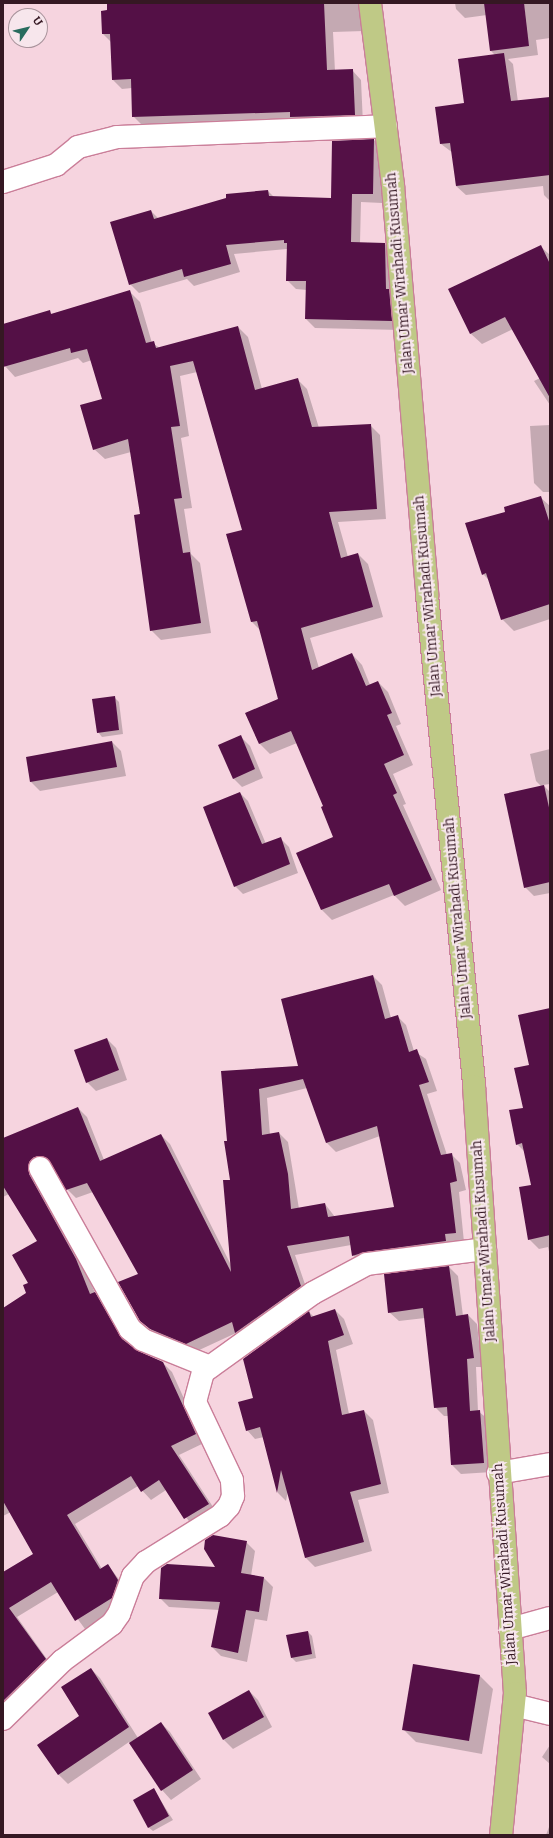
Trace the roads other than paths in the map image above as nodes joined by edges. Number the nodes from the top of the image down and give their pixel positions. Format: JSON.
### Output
{"nodes":[{"id":1,"x":370,"y":3,"type":"edge"},
{"id":2,"x":386,"y":126,"type":"junction"},
{"id":3,"x":3,"y":182,"type":"edge"},
{"id":4,"x":40,"y":1168,"type":"dead end"},
{"id":5,"x":484,"y":1249,"type":"junction"},
{"id":6,"x":210,"y":1367,"type":"junction"},
{"id":7,"x":550,"y":1464,"type":"edge"},
{"id":8,"x":498,"y":1473,"type":"junction"},
{"id":9,"x":550,"y":1618,"type":"edge"},
{"id":10,"x":510,"y":1629,"type":"junction"},
{"id":11,"x":514,"y":1705,"type":"junction"},
{"id":12,"x":550,"y":1714,"type":"edge"},
{"id":13,"x":3,"y":1720,"type":"edge"},
{"id":14,"x":501,"y":1835,"type":"edge"}],
"edges":[{"from":1,"to":2,"type":"main road","name":"Jalan Umar Wirahadi Kusumah"},
{"from":2,"to":3,"type":"street"},
{"from":2,"to":5,"type":"main road","name":"Jalan Umar Wirahadi Kusumah"},
{"from":4,"to":6,"type":"street"},
{"from":5,"to":6,"type":"street"},
{"from":5,"to":8,"type":"main road","name":"Jalan Umar Wirahadi Kusumah"},
{"from":6,"to":13,"type":"street"},
{"from":7,"to":8,"type":"street"},
{"from":8,"to":10,"type":"main road","name":"Jalan Umar Wirahadi Kusumah"},
{"from":9,"to":10,"type":"street"},
{"from":10,"to":11,"type":"main road","name":"Jalan Umar Wirahadi Kusumah"},
{"from":11,"to":12,"type":"street"},
{"from":11,"to":14,"type":"main road","name":"Jalan Umar Wirahadi Kusumah"}]}
